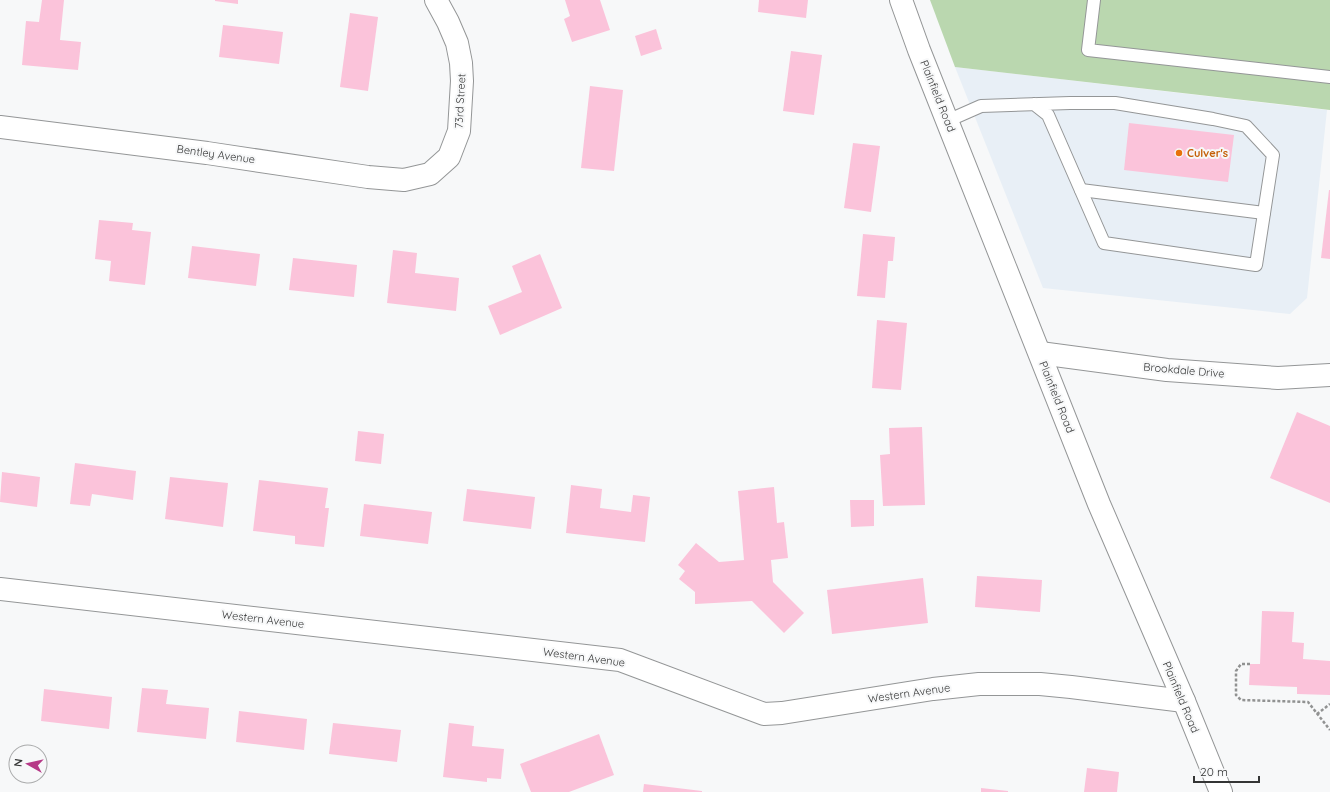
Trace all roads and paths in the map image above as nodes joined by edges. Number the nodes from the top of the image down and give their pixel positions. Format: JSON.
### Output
{"nodes":[{"id":1,"x":436,"y":0,"type":"edge"},
{"id":2,"x":901,"y":0,"type":"edge"},
{"id":3,"x":1094,"y":0,"type":"edge"},
{"id":4,"x":1330,"y":77,"type":"edge"},
{"id":5,"x":1034,"y":104,"type":"junction"},
{"id":6,"x":947,"y":121,"type":"junction"},
{"id":7,"x":0,"y":127,"type":"edge"},
{"id":8,"x":430,"y":174,"type":"joint"},
{"id":9,"x":1081,"y":190,"type":"junction"},
{"id":10,"x":1264,"y":213,"type":"junction"},
{"id":11,"x":1040,"y":353,"type":"junction"},
{"id":12,"x":1330,"y":375,"type":"edge"},
{"id":13,"x":0,"y":589,"type":"edge"},
{"id":14,"x":1250,"y":664,"type":"dead end"},
{"id":15,"x":1184,"y":701,"type":"junction"},
{"id":16,"x":1330,"y":704,"type":"edge"},
{"id":17,"x":1317,"y":714,"type":"junction"},
{"id":18,"x":1330,"y":730,"type":"edge"},
{"id":19,"x":1221,"y":792,"type":"edge"}],
"edges":[{"from":1,"to":8,"type":"street","name":"73rd Street"},
{"from":2,"to":6,"type":"street","name":"Plainfield Road"},
{"from":3,"to":4,"type":"lane"},
{"from":5,"to":6,"type":"lane"},
{"from":5,"to":9,"type":"lane"},
{"from":5,"to":10,"type":"lane"},
{"from":6,"to":11,"type":"street","name":"Plainfield Road"},
{"from":7,"to":8,"type":"street","name":"Bentley Avenue"},
{"from":9,"to":10,"type":"lane"},
{"from":9,"to":10,"type":"lane"},
{"from":11,"to":12,"type":"street","name":"Brookdale Drive"},
{"from":11,"to":15,"type":"street","name":"Plainfield Road"},
{"from":13,"to":15,"type":"street","name":"Western Avenue"},
{"from":14,"to":17,"type":"path"},
{"from":15,"to":19,"type":"street","name":"Plainfield Road"},
{"from":16,"to":17,"type":"path"},
{"from":17,"to":18,"type":"path"}]}
